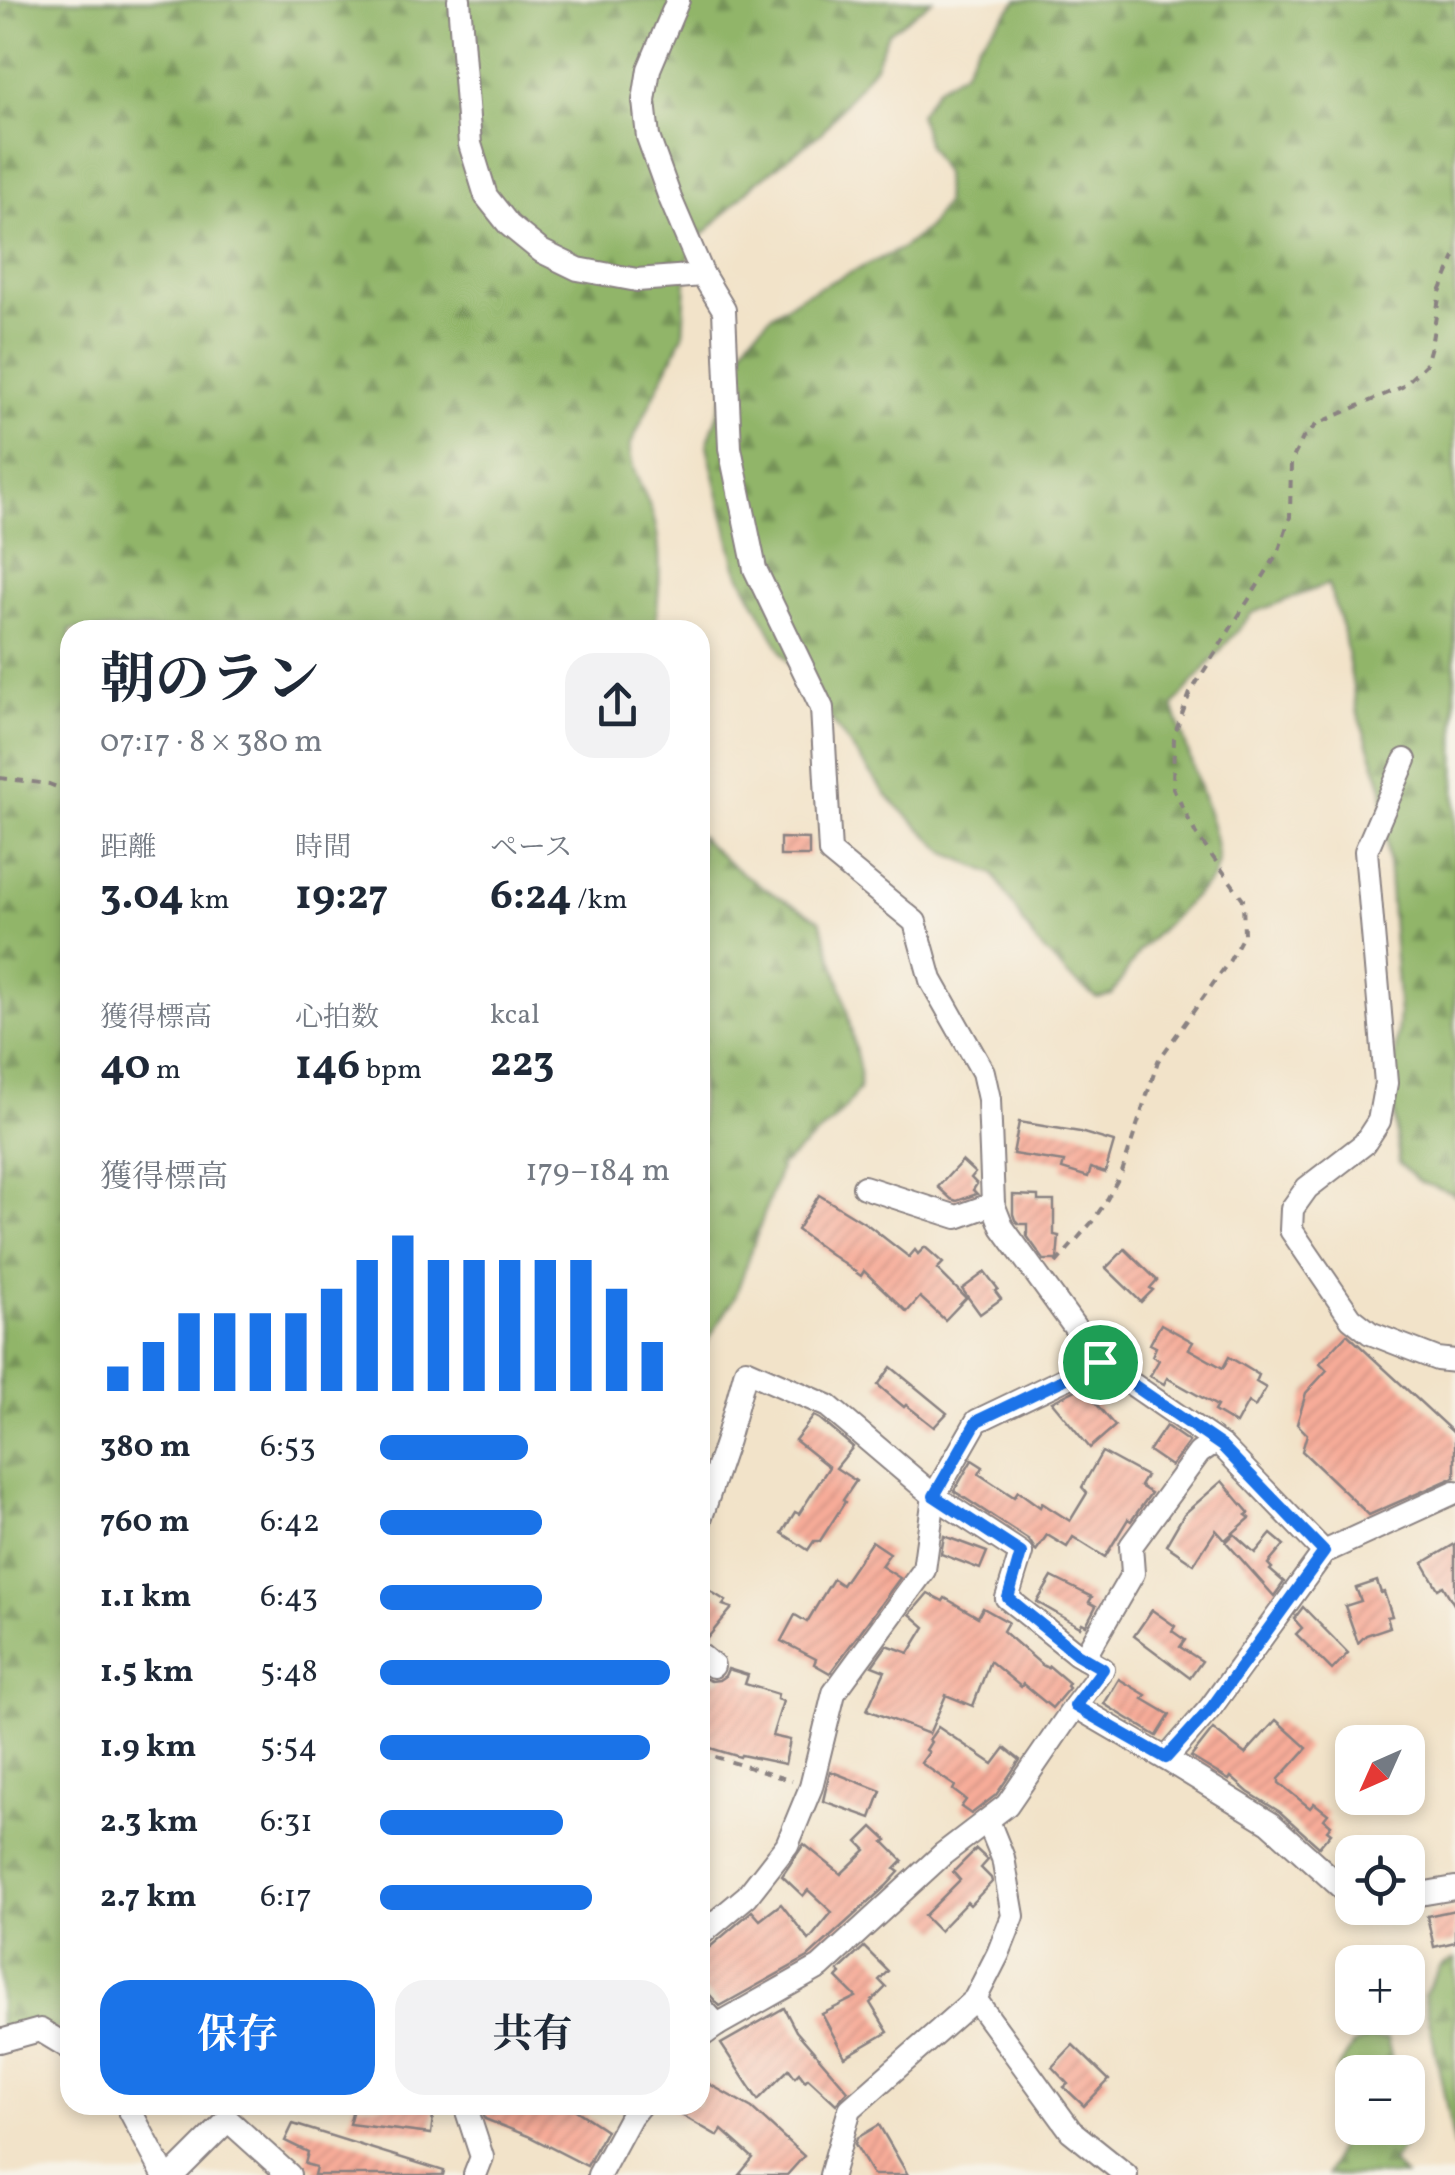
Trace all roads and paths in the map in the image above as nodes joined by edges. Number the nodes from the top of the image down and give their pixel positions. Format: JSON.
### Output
{"nodes":[{"id":1,"x":459,"y":0,"type":"edge"},
{"id":2,"x":678,"y":0,"type":"edge"},
{"id":3,"x":1455,"y":257,"type":"edge"},
{"id":4,"x":703,"y":275,"type":"junction"},
{"id":5,"x":1405,"y":760,"type":"dead end"},
{"id":6,"x":0,"y":778,"type":"edge"},
{"id":7,"x":60,"y":788,"type":"edge"},
{"id":8,"x":864,"y":1187,"type":"dead end"},
{"id":9,"x":994,"y":1204,"type":"junction"},
{"id":10,"x":1040,"y":1281,"type":"junction"},
{"id":11,"x":1455,"y":1361,"type":"edge"},
{"id":12,"x":1100,"y":1362,"type":"junction"},
{"id":13,"x":1215,"y":1442,"type":"junction"},
{"id":14,"x":710,"y":1490,"type":"edge"},
{"id":15,"x":1455,"y":1492,"type":"edge"},
{"id":16,"x":934,"y":1496,"type":"junction"},
{"id":17,"x":1324,"y":1552,"type":"junction"},
{"id":18,"x":1084,"y":1658,"type":"junction"},
{"id":19,"x":1075,"y":1706,"type":"junction"},
{"id":20,"x":710,"y":1755,"type":"edge"},
{"id":21,"x":1166,"y":1758,"type":"junction"},
{"id":22,"x":811,"y":1787,"type":"junction"},
{"id":23,"x":988,"y":1821,"type":"junction"},
{"id":24,"x":1335,"y":1882,"type":"edge"},
{"id":25,"x":1455,"y":1888,"type":"edge"},
{"id":26,"x":1425,"y":1893,"type":"edge"},
{"id":27,"x":710,"y":1927,"type":"edge"},
{"id":28,"x":975,"y":1999,"type":"junction"},
{"id":29,"x":710,"y":2030,"type":"edge"},
{"id":30,"x":0,"y":2041,"type":"edge"},
{"id":31,"x":60,"y":2042,"type":"edge"},
{"id":32,"x":131,"y":2115,"type":"edge"},
{"id":33,"x":468,"y":2115,"type":"edge"},
{"id":34,"x":632,"y":2115,"type":"edge"},
{"id":35,"x":164,"y":2175,"type":"edge"},
{"id":36,"x":173,"y":2175,"type":"edge"},
{"id":37,"x":289,"y":2175,"type":"edge"},
{"id":38,"x":475,"y":2175,"type":"edge"},
{"id":39,"x":599,"y":2175,"type":"edge"},
{"id":40,"x":831,"y":2175,"type":"edge"},
{"id":41,"x":1126,"y":2175,"type":"edge"}],
"edges":[{"from":1,"to":4,"type":"street"},
{"from":2,"to":4,"type":"street"},
{"from":3,"to":10,"type":"path"},
{"from":4,"to":9,"type":"street"},
{"from":5,"to":11,"type":"street"},
{"from":6,"to":7,"type":"path"},
{"from":8,"to":9,"type":"street"},
{"from":9,"to":10,"type":"street"},
{"from":10,"to":12,"type":"street"},
{"from":12,"to":13,"type":"street"},
{"from":12,"to":16,"type":"street"},
{"from":13,"to":17,"type":"street"},
{"from":13,"to":18,"type":"street"},
{"from":14,"to":16,"type":"street"},
{"from":15,"to":17,"type":"street"},
{"from":16,"to":18,"type":"street"},
{"from":16,"to":22,"type":"street"},
{"from":17,"to":21,"type":"street"},
{"from":18,"to":19,"type":"street"},
{"from":19,"to":21,"type":"street"},
{"from":19,"to":23,"type":"street"},
{"from":20,"to":22,"type":"path"},
{"from":21,"to":24,"type":"street"},
{"from":22,"to":27,"type":"street"},
{"from":23,"to":28,"type":"street"},
{"from":23,"to":29,"type":"street"},
{"from":25,"to":26,"type":"street"},
{"from":28,"to":40,"type":"street"},
{"from":28,"to":41,"type":"street"},
{"from":30,"to":31,"type":"street"},
{"from":32,"to":35,"type":"street"},
{"from":33,"to":38,"type":"street"},
{"from":34,"to":39,"type":"street"},
{"from":36,"to":37,"type":"street"}]}
